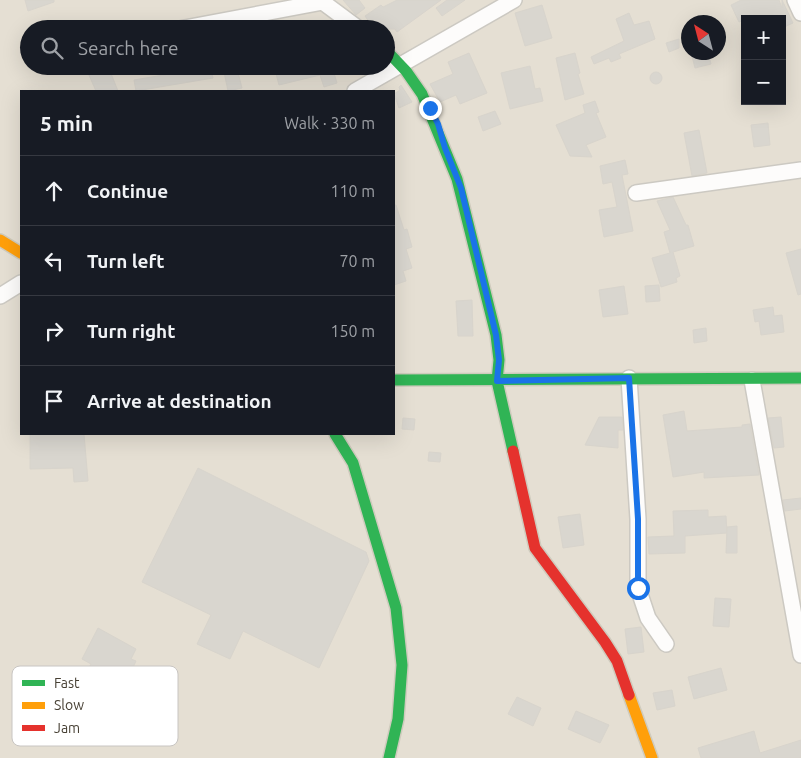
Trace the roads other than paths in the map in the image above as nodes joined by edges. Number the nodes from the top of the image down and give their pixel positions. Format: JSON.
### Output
{"nodes":[{"id":1,"x":514,"y":0,"type":"edge"},
{"id":2,"x":795,"y":0,"type":"edge"},
{"id":3,"x":322,"y":1,"type":"edge"},
{"id":4,"x":801,"y":13,"type":"edge"},
{"id":5,"x":225,"y":20,"type":"edge"},
{"id":6,"x":347,"y":20,"type":"edge"},
{"id":7,"x":395,"y":57,"type":"edge"},
{"id":8,"x":403,"y":64,"type":"junction"},
{"id":9,"x":395,"y":68,"type":"edge"},
{"id":10,"x":383,"y":75,"type":"edge"},
{"id":11,"x":357,"y":90,"type":"edge"},
{"id":12,"x":801,"y":170,"type":"edge"},
{"id":13,"x":636,"y":193,"type":"dead end"},
{"id":14,"x":0,"y":240,"type":"edge"},
{"id":15,"x":20,"y":252,"type":"edge"},
{"id":16,"x":20,"y":284,"type":"edge"},
{"id":17,"x":0,"y":296,"type":"edge"},
{"id":18,"x":629,"y":378,"type":"junction"},
{"id":19,"x":801,"y":378,"type":"edge"},
{"id":20,"x":395,"y":380,"type":"edge"},
{"id":21,"x":752,"y":380,"type":"junction"},
{"id":22,"x":497,"y":381,"type":"junction"},
{"id":23,"x":336,"y":435,"type":"edge"},
{"id":24,"x":666,"y":644,"type":"dead end"},
{"id":25,"x":801,"y":655,"type":"edge"},
{"id":26,"x":389,"y":758,"type":"edge"},
{"id":27,"x":652,"y":758,"type":"edge"}],
"edges":[{"from":1,"to":8,"type":"street"},
{"from":2,"to":4,"type":"street"},
{"from":3,"to":5,"type":"street"},
{"from":3,"to":6,"type":"street"},
{"from":7,"to":8,"type":"street"},
{"from":8,"to":9,"type":"street"},
{"from":8,"to":22,"type":"street"},
{"from":10,"to":11,"type":"street"},
{"from":12,"to":13,"type":"street"},
{"from":14,"to":15,"type":"street"},
{"from":16,"to":17,"type":"street"},
{"from":18,"to":21,"type":"street"},
{"from":18,"to":22,"type":"street"},
{"from":18,"to":24,"type":"street"},
{"from":19,"to":21,"type":"street"},
{"from":20,"to":22,"type":"street"},
{"from":21,"to":25,"type":"street"},
{"from":22,"to":27,"type":"street"},
{"from":23,"to":26,"type":"street"}]}
